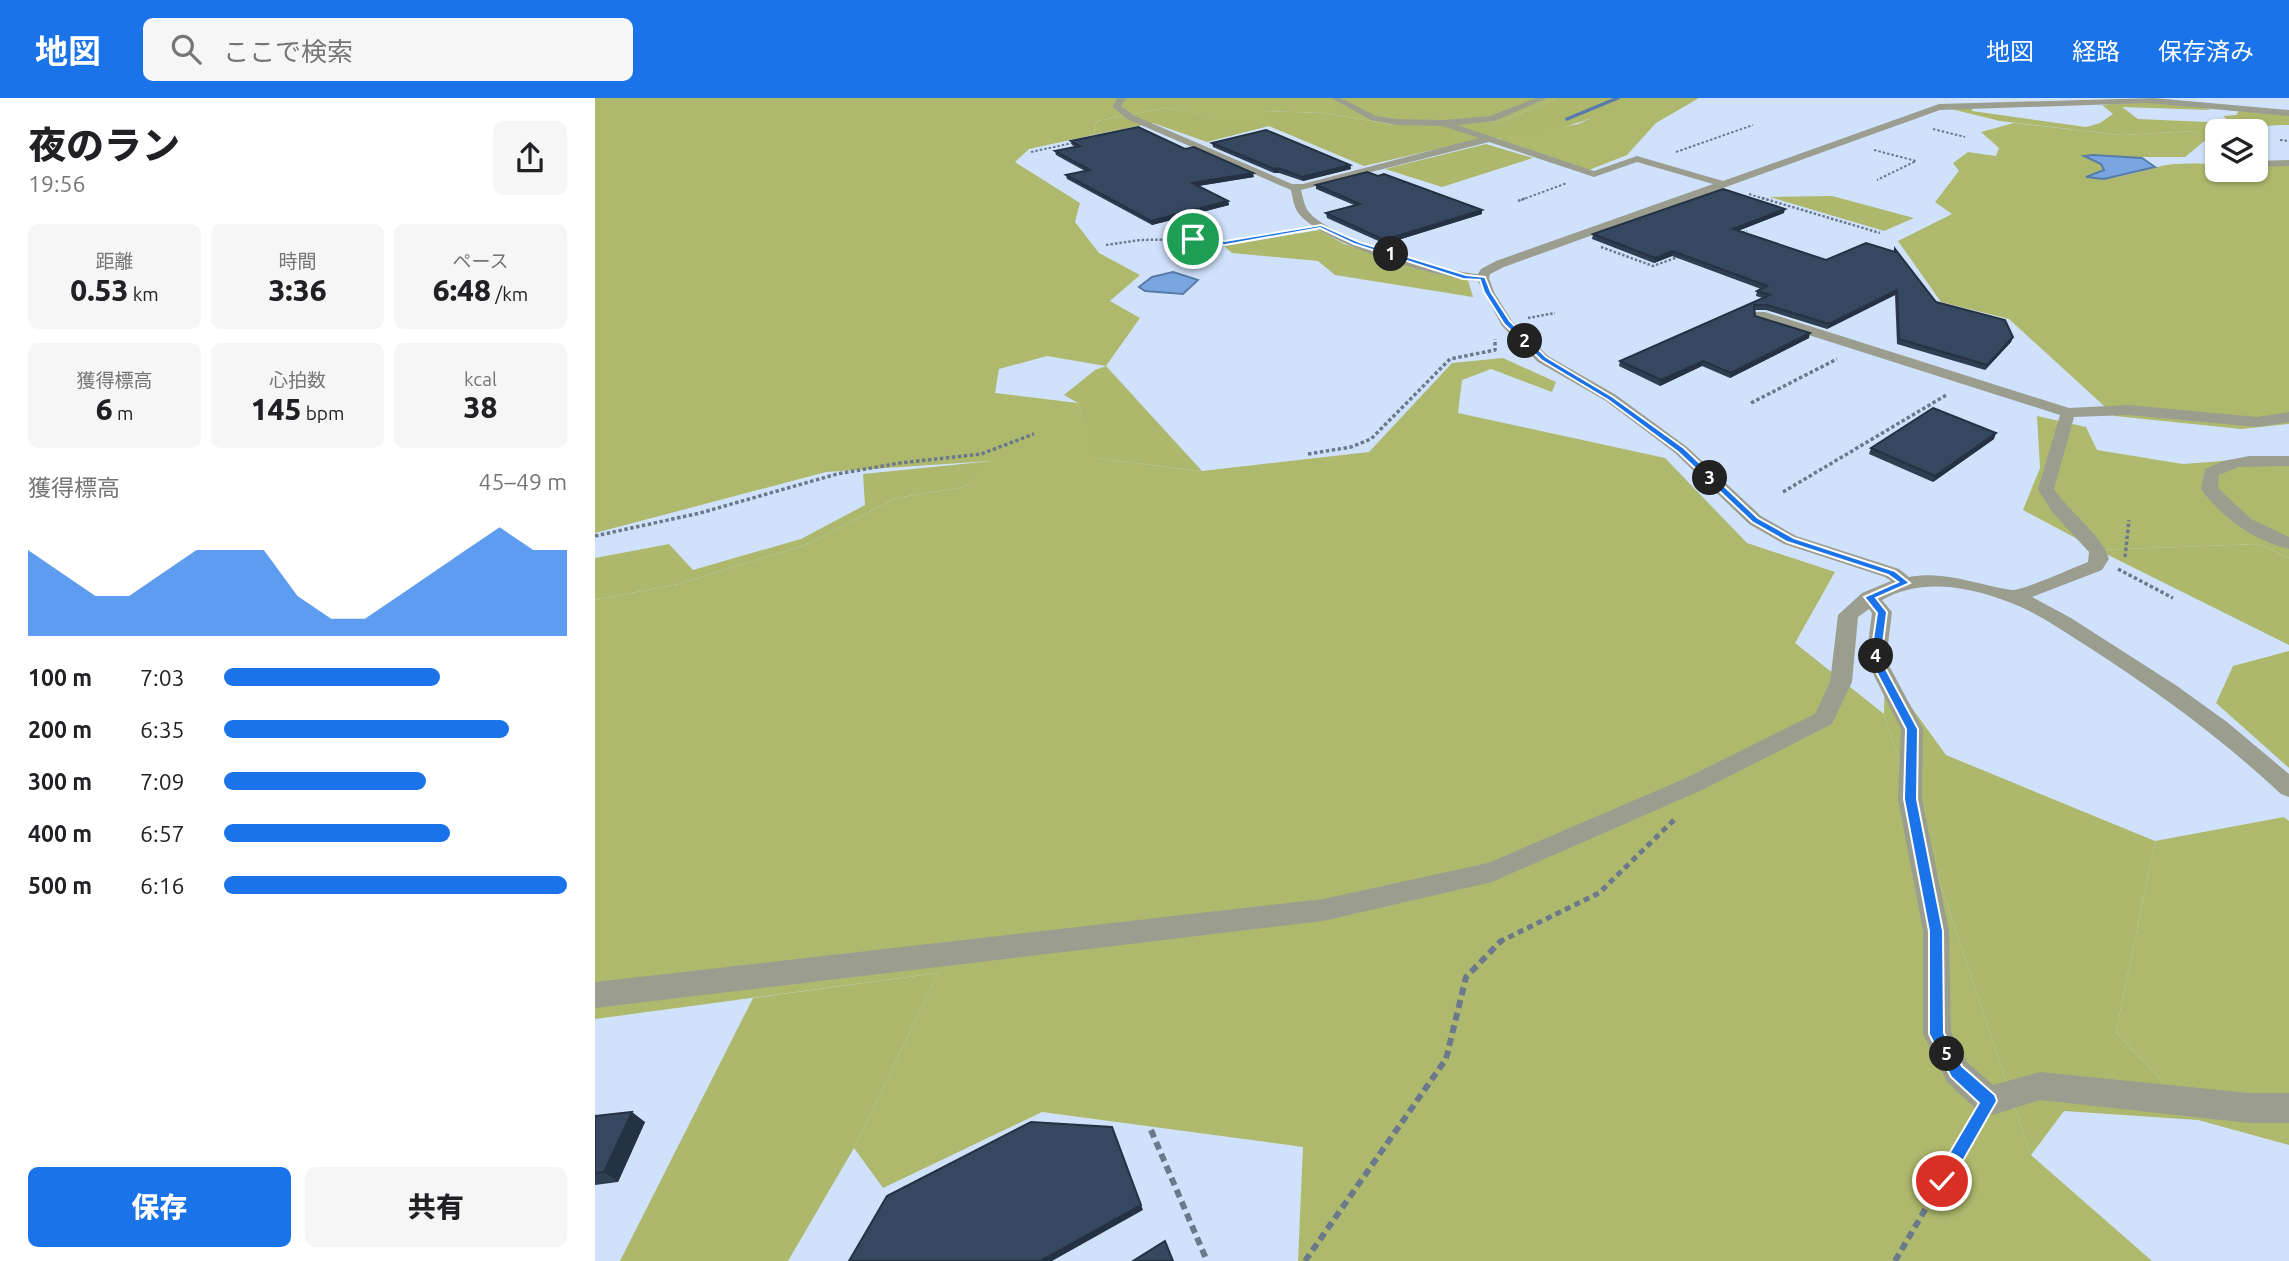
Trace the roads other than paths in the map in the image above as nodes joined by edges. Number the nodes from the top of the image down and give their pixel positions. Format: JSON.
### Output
{"nodes":[{"id":1,"x":1122,"y":98,"type":"edge"},
{"id":2,"x":1335,"y":98,"type":"edge"},
{"id":3,"x":1543,"y":98,"type":"edge"},
{"id":4,"x":2289,"y":113,"type":"edge"},
{"id":5,"x":1443,"y":123,"type":"junction"},
{"id":6,"x":1488,"y":139,"type":"junction"},
{"id":7,"x":2289,"y":163,"type":"edge"},
{"id":8,"x":2268,"y":164,"type":"edge"},
{"id":9,"x":1722,"y":184,"type":"junction"},
{"id":10,"x":1295,"y":187,"type":"junction"},
{"id":11,"x":1483,"y":278,"type":"junction"},
{"id":12,"x":1760,"y":315,"type":"edge"},
{"id":13,"x":2068,"y":413,"type":"junction"},
{"id":14,"x":2289,"y":417,"type":"edge"},
{"id":15,"x":2289,"y":461,"type":"edge"},
{"id":16,"x":2289,"y":544,"type":"edge"},
{"id":17,"x":1905,"y":583,"type":"junction"},
{"id":18,"x":1869,"y":597,"type":"junction"},
{"id":19,"x":2015,"y":597,"type":"junction"},
{"id":20,"x":2289,"y":788,"type":"edge"},
{"id":21,"x":595,"y":995,"type":"edge"},
{"id":22,"x":2289,"y":1108,"type":"edge"}],
"edges":[{"from":1,"to":10,"type":"street"},
{"from":2,"to":5,"type":"street"},
{"from":3,"to":5,"type":"street"},
{"from":4,"to":9,"type":"street"},
{"from":5,"to":6,"type":"street"},
{"from":6,"to":9,"type":"street"},
{"from":6,"to":10,"type":"street"},
{"from":7,"to":8,"type":"street"},
{"from":9,"to":11,"type":"street"},
{"from":10,"to":11,"type":"street"},
{"from":11,"to":17,"type":"street"},
{"from":12,"to":13,"type":"street"},
{"from":13,"to":14,"type":"street"},
{"from":13,"to":19,"type":"street"},
{"from":15,"to":16,"type":"street"},
{"from":17,"to":18,"type":"street"},
{"from":17,"to":19,"type":"street"},
{"from":18,"to":21,"type":"street"},
{"from":18,"to":22,"type":"street"},
{"from":19,"to":20,"type":"street"}]}
